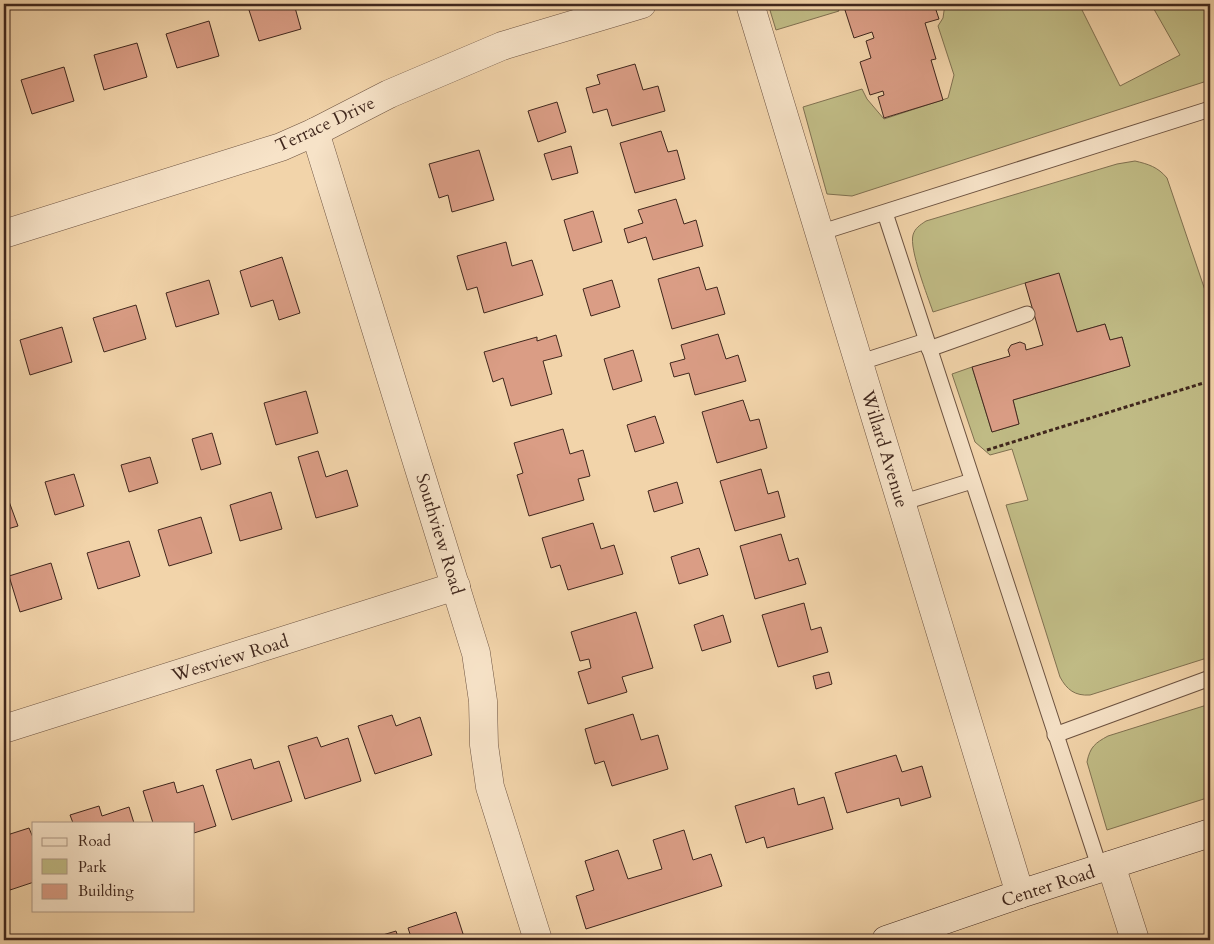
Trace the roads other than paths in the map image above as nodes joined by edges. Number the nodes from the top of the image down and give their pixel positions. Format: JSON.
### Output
{"nodes":[{"id":1,"x":642,"y":4,"type":"edge"},
{"id":2,"x":750,"y":4,"type":"edge"},
{"id":3,"x":1210,"y":109,"type":"edge"},
{"id":4,"x":315,"y":132,"type":"junction"},
{"id":5,"x":884,"y":213,"type":"junction"},
{"id":6,"x":819,"y":233,"type":"junction"},
{"id":7,"x":4,"y":234,"type":"edge"},
{"id":8,"x":1027,"y":314,"type":"dead end"},
{"id":9,"x":928,"y":345,"type":"junction"},
{"id":10,"x":858,"y":363,"type":"junction"},
{"id":11,"x":972,"y":481,"type":"junction"},
{"id":12,"x":901,"y":503,"type":"junction"},
{"id":13,"x":456,"y":586,"type":"junction"},
{"id":14,"x":1210,"y":678,"type":"edge"},
{"id":15,"x":4,"y":729,"type":"edge"},
{"id":16,"x":1055,"y":735,"type":"junction"},
{"id":17,"x":1210,"y":833,"type":"edge"},
{"id":18,"x":1105,"y":867,"type":"junction"},
{"id":19,"x":1020,"y":894,"type":"junction"},
{"id":20,"x":538,"y":940,"type":"edge"},
{"id":21,"x":886,"y":940,"type":"edge"},
{"id":22,"x":1135,"y":940,"type":"edge"}],
"edges":[{"from":1,"to":4,"type":"street","name":"Terrace Drive"},
{"from":2,"to":6,"type":"street","name":"Willard Avenue"},
{"from":3,"to":5,"type":"lane"},
{"from":4,"to":7,"type":"street","name":"Terrace Drive"},
{"from":4,"to":13,"type":"street","name":"Southview Road"},
{"from":5,"to":6,"type":"lane"},
{"from":5,"to":9,"type":"lane"},
{"from":6,"to":10,"type":"street","name":"Willard Avenue"},
{"from":8,"to":9,"type":"lane"},
{"from":9,"to":10,"type":"lane"},
{"from":9,"to":11,"type":"lane"},
{"from":10,"to":12,"type":"street","name":"Willard Avenue"},
{"from":11,"to":12,"type":"lane"},
{"from":11,"to":16,"type":"lane"},
{"from":12,"to":19,"type":"street","name":"Willard Avenue"},
{"from":13,"to":15,"type":"street","name":"Westview Road"},
{"from":13,"to":20,"type":"street","name":"Southview Road"},
{"from":14,"to":16,"type":"lane"},
{"from":16,"to":18,"type":"lane"},
{"from":17,"to":18,"type":"street","name":"Center Road"},
{"from":18,"to":19,"type":"street","name":"Center Road"},
{"from":18,"to":22,"type":"street"},
{"from":19,"to":21,"type":"street","name":"Center Road"}]}
